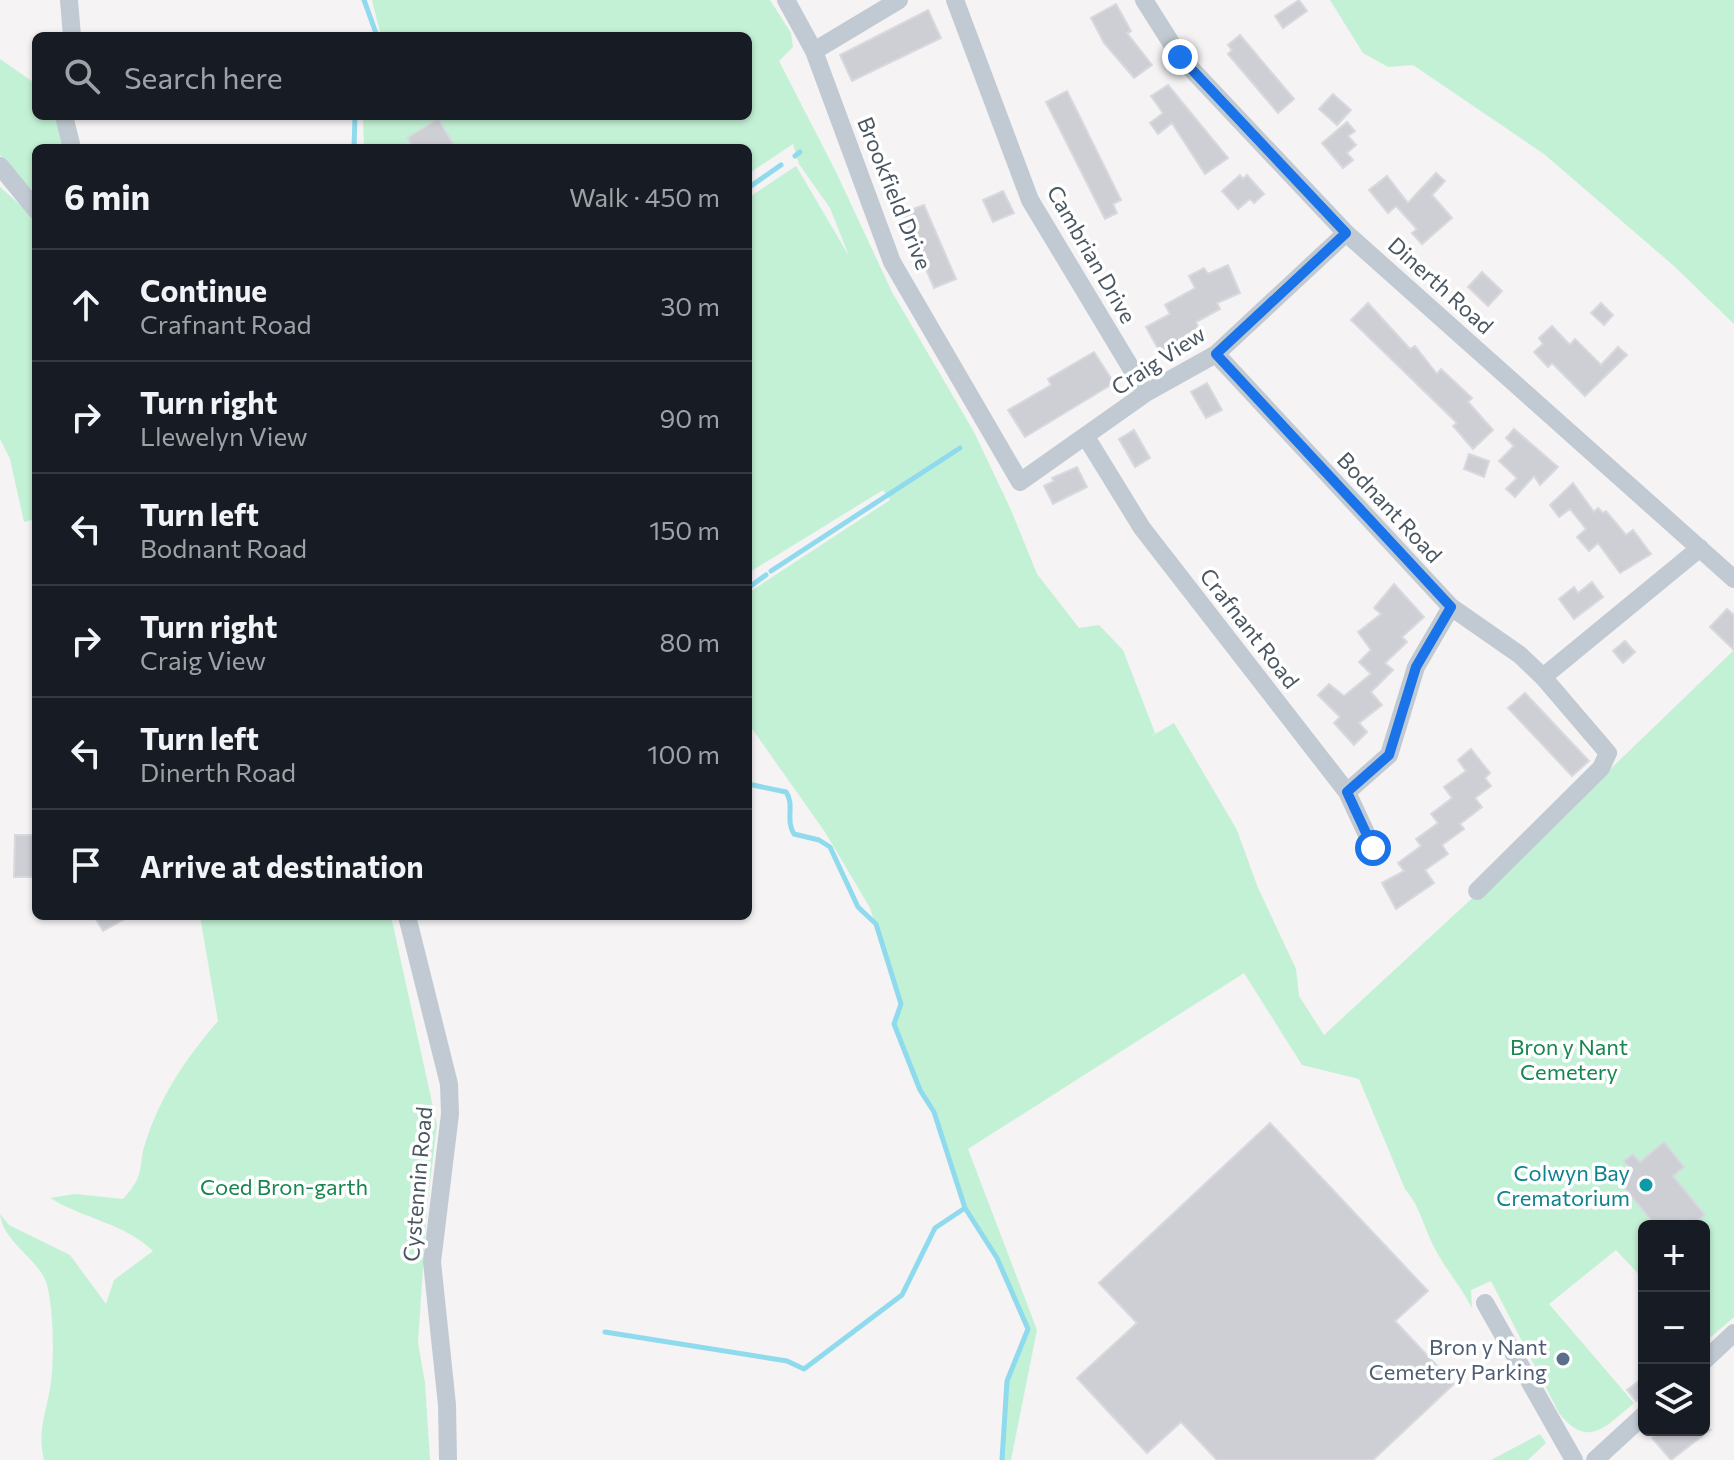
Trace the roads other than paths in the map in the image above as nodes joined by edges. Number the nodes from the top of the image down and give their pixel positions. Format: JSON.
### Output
{"nodes":[{"id":1,"x":69,"y":0,"type":"edge"},
{"id":2,"x":786,"y":0,"type":"edge"},
{"id":3,"x":899,"y":0,"type":"edge"},
{"id":4,"x":955,"y":0,"type":"edge"},
{"id":5,"x":1144,"y":0,"type":"edge"},
{"id":6,"x":72,"y":32,"type":"edge"},
{"id":7,"x":814,"y":51,"type":"junction"},
{"id":8,"x":65,"y":120,"type":"edge"},
{"id":9,"x":71,"y":144,"type":"edge"},
{"id":10,"x":0,"y":166,"type":"edge"},
{"id":11,"x":32,"y":205,"type":"edge"},
{"id":12,"x":1346,"y":233,"type":"junction"},
{"id":13,"x":1216,"y":354,"type":"junction"},
{"id":14,"x":1146,"y":393,"type":"junction"},
{"id":15,"x":1086,"y":437,"type":"junction"},
{"id":16,"x":1020,"y":482,"type":"joint"},
{"id":17,"x":1700,"y":548,"type":"junction"},
{"id":18,"x":1734,"y":579,"type":"edge"},
{"id":19,"x":1451,"y":607,"type":"junction"},
{"id":20,"x":1543,"y":677,"type":"junction"},
{"id":21,"x":1347,"y":792,"type":"junction"},
{"id":22,"x":1373,"y":848,"type":"dead end"},
{"id":23,"x":1477,"y":891,"type":"dead end"},
{"id":24,"x":408,"y":920,"type":"edge"},
{"id":25,"x":1485,"y":1303,"type":"dead end"},
{"id":26,"x":1734,"y":1333,"type":"edge"},
{"id":27,"x":1710,"y":1355,"type":"edge"},
{"id":28,"x":1638,"y":1421,"type":"edge"},
{"id":29,"x":448,"y":1460,"type":"edge"},
{"id":30,"x":1574,"y":1460,"type":"edge"},
{"id":31,"x":1595,"y":1460,"type":"edge"}],
"edges":[{"from":1,"to":6,"type":"street"},
{"from":2,"to":7,"type":"street","name":"Brookfield Drive"},
{"from":3,"to":7,"type":"street"},
{"from":4,"to":14,"type":"street","name":"Cambrian Drive"},
{"from":5,"to":12,"type":"street","name":"Dinerth Road"},
{"from":7,"to":16,"type":"street","name":"Brookfield Drive"},
{"from":8,"to":9,"type":"street"},
{"from":10,"to":11,"type":"street"},
{"from":12,"to":13,"type":"street","name":"Craig View"},
{"from":12,"to":17,"type":"street","name":"Dinerth Road"},
{"from":13,"to":14,"type":"street","name":"Craig View"},
{"from":13,"to":19,"type":"street","name":"Bodnant Road"},
{"from":14,"to":15,"type":"street","name":"Craig View"},
{"from":15,"to":16,"type":"street","name":"Craig View"},
{"from":15,"to":21,"type":"street","name":"Crafnant Road"},
{"from":17,"to":18,"type":"street","name":"Dinerth Road"},
{"from":17,"to":20,"type":"street"},
{"from":19,"to":20,"type":"street","name":"Bodnant Road"},
{"from":19,"to":21,"type":"street"},
{"from":20,"to":23,"type":"street","name":"Bodnant Road"},
{"from":21,"to":22,"type":"street","name":"Crafnant Road"},
{"from":24,"to":29,"type":"street","name":"Cystennin Road"},
{"from":25,"to":30,"type":"street"},
{"from":26,"to":27,"type":"street"},
{"from":28,"to":31,"type":"street"}]}
